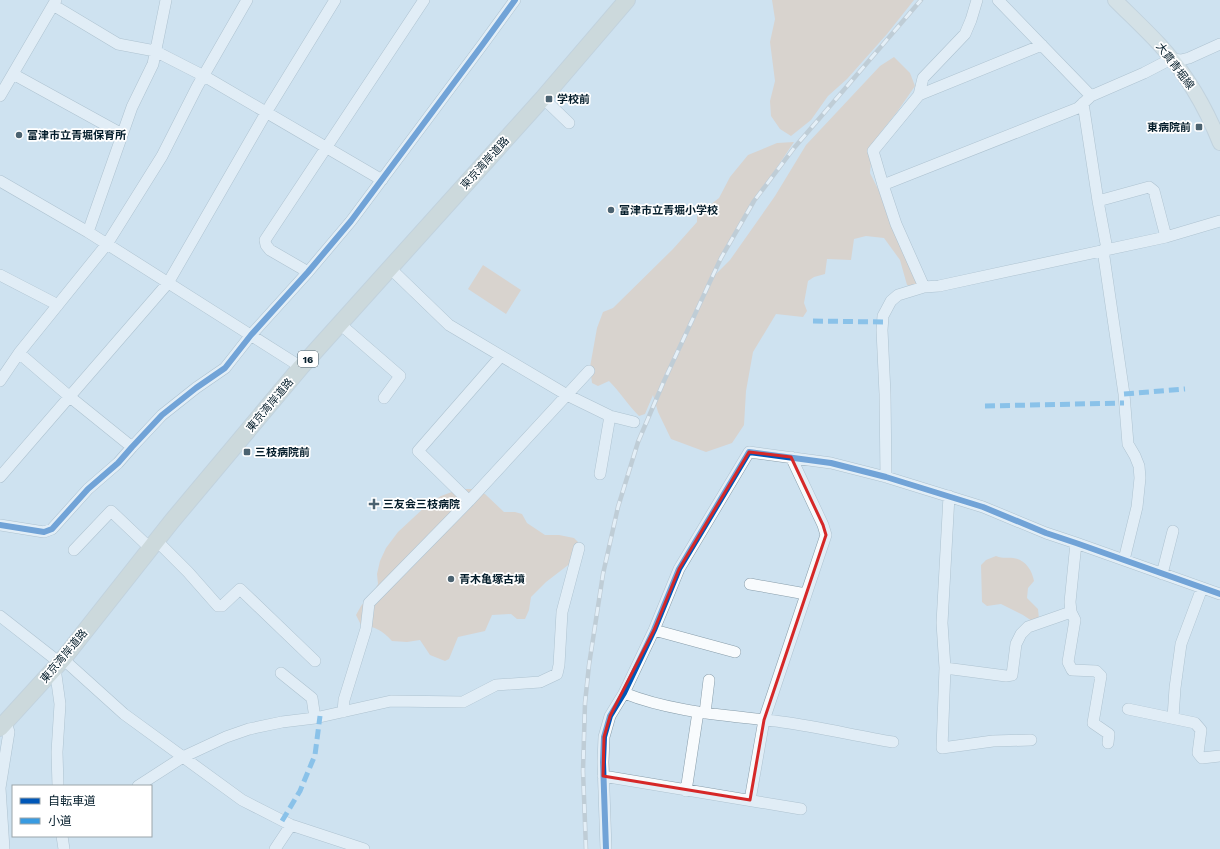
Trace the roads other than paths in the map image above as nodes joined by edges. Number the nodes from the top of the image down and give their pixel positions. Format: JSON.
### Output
{"nodes":[{"id":1,"x":166,"y":0,"type":"edge"},
{"id":2,"x":247,"y":0,"type":"edge"},
{"id":3,"x":335,"y":0,"type":"edge"},
{"id":4,"x":424,"y":0,"type":"edge"},
{"id":5,"x":515,"y":0,"type":"edge"},
{"id":6,"x":627,"y":0,"type":"edge"},
{"id":7,"x":977,"y":0,"type":"edge"},
{"id":8,"x":998,"y":0,"type":"edge"},
{"id":9,"x":1115,"y":0,"type":"edge"},
{"id":10,"x":55,"y":3,"type":"edge"},
{"id":11,"x":1220,"y":44,"type":"edge"},
{"id":12,"x":1042,"y":45,"type":"junction"},
{"id":13,"x":155,"y":51,"type":"junction"},
{"id":14,"x":1172,"y":59,"type":"junction"},
{"id":15,"x":13,"y":74,"type":"junction"},
{"id":16,"x":204,"y":76,"type":"junction"},
{"id":17,"x":919,"y":95,"type":"junction"},
{"id":18,"x":0,"y":96,"type":"edge"},
{"id":19,"x":543,"y":98,"type":"junction"},
{"id":20,"x":1087,"y":99,"type":"junction"},
{"id":21,"x":266,"y":113,"type":"junction"},
{"id":22,"x":569,"y":123,"type":"dead end"},
{"id":23,"x":122,"y":134,"type":"junction"},
{"id":24,"x":1220,"y":143,"type":"edge"},
{"id":25,"x":326,"y":148,"type":"junction"},
{"id":26,"x":382,"y":180,"type":"junction"},
{"id":27,"x":0,"y":181,"type":"edge"},
{"id":28,"x":883,"y":185,"type":"junction"},
{"id":29,"x":1098,"y":201,"type":"junction"},
{"id":30,"x":1220,"y":221,"type":"edge"},
{"id":31,"x":88,"y":232,"type":"junction"},
{"id":32,"x":1166,"y":237,"type":"junction"},
{"id":33,"x":107,"y":244,"type":"junction"},
{"id":34,"x":1105,"y":249,"type":"junction"},
{"id":35,"x":391,"y":269,"type":"junction"},
{"id":36,"x":308,"y":272,"type":"junction"},
{"id":37,"x":0,"y":275,"type":"edge"},
{"id":38,"x":168,"y":283,"type":"junction"},
{"id":39,"x":924,"y":287,"type":"junction"},
{"id":40,"x":58,"y":305,"type":"junction"},
{"id":41,"x":340,"y":324,"type":"junction"},
{"id":42,"x":251,"y":335,"type":"junction"},
{"id":43,"x":20,"y":353,"type":"junction"},
{"id":44,"x":500,"y":356,"type":"junction"},
{"id":45,"x":301,"y":367,"type":"junction"},
{"id":46,"x":590,"y":371,"type":"dead end"},
{"id":47,"x":0,"y":381,"type":"edge"},
{"id":48,"x":567,"y":394,"type":"junction"},
{"id":49,"x":70,"y":397,"type":"junction"},
{"id":50,"x":384,"y":398,"type":"dead end"},
{"id":51,"x":610,"y":416,"type":"junction"},
{"id":52,"x":634,"y":422,"type":"dead end"},
{"id":53,"x":132,"y":447,"type":"junction"},
{"id":54,"x":791,"y":457,"type":"junction"},
{"id":55,"x":600,"y":474,"type":"dead end"},
{"id":56,"x":0,"y":477,"type":"edge"},
{"id":57,"x":886,"y":477,"type":"junction"},
{"id":58,"x":949,"y":496,"type":"junction"},
{"id":59,"x":469,"y":501,"type":"junction"},
{"id":60,"x":0,"y":525,"type":"edge"},
{"id":61,"x":1173,"y":531,"type":"dead end"},
{"id":62,"x":1076,"y":543,"type":"junction"},
{"id":63,"x":154,"y":545,"type":"junction"},
{"id":64,"x":580,"y":548,"type":"dead end"},
{"id":65,"x":74,"y":550,"type":"dead end"},
{"id":66,"x":1124,"y":560,"type":"junction"},
{"id":67,"x":1162,"y":574,"type":"junction"},
{"id":68,"x":750,"y":584,"type":"dead end"},
{"id":69,"x":1202,"y":588,"type":"junction"},
{"id":70,"x":806,"y":594,"type":"junction"},
{"id":71,"x":1220,"y":594,"type":"edge"},
{"id":72,"x":1071,"y":612,"type":"junction"},
{"id":73,"x":0,"y":616,"type":"edge"},
{"id":74,"x":654,"y":630,"type":"junction"},
{"id":75,"x":735,"y":652,"type":"dead end"},
{"id":76,"x":315,"y":661,"type":"dead end"},
{"id":77,"x":59,"y":663,"type":"junction"},
{"id":78,"x":945,"y":668,"type":"junction"},
{"id":79,"x":281,"y":673,"type":"dead end"},
{"id":80,"x":709,"y":680,"type":"dead end"},
{"id":81,"x":624,"y":693,"type":"junction"},
{"id":82,"x":1128,"y":709,"type":"dead end"},
{"id":83,"x":343,"y":712,"type":"junction"},
{"id":84,"x":702,"y":712,"type":"junction"},
{"id":85,"x":315,"y":718,"type":"junction"},
{"id":86,"x":1173,"y":718,"type":"junction"},
{"id":87,"x":764,"y":720,"type":"junction"},
{"id":88,"x":2,"y":725,"type":"edge"},
{"id":89,"x":1031,"y":740,"type":"dead end"},
{"id":90,"x":893,"y":742,"type":"dead end"},
{"id":91,"x":1108,"y":743,"type":"dead end"},
{"id":92,"x":1220,"y":756,"type":"edge"},
{"id":93,"x":183,"y":757,"type":"junction"},
{"id":94,"x":603,"y":776,"type":"junction"},
{"id":95,"x":58,"y":785,"type":"edge"},
{"id":96,"x":140,"y":785,"type":"edge"},
{"id":97,"x":686,"y":791,"type":"junction"},
{"id":98,"x":750,"y":800,"type":"junction"},
{"id":99,"x":801,"y":810,"type":"dead end"},
{"id":100,"x":291,"y":825,"type":"junction"},
{"id":101,"x":62,"y":837,"type":"edge"},
{"id":102,"x":5,"y":841,"type":"edge"},
{"id":103,"x":64,"y":849,"type":"edge"},
{"id":104,"x":275,"y":849,"type":"edge"},
{"id":105,"x":364,"y":849,"type":"edge"},
{"id":106,"x":606,"y":849,"type":"edge"}],
"edges":[{"from":1,"to":13,"type":"street"},
{"from":2,"to":16,"type":"street"},
{"from":3,"to":21,"type":"street"},
{"from":4,"to":25,"type":"street"},
{"from":5,"to":26,"type":"street"},
{"from":6,"to":19,"type":"highway","name":"東京湾岸道路","number":"16"},
{"from":7,"to":17,"type":"street"},
{"from":8,"to":12,"type":"street"},
{"from":9,"to":14,"type":"main road","name":"大貫青堀線"},
{"from":10,"to":13,"type":"street"},
{"from":10,"to":15,"type":"street"},
{"from":11,"to":14,"type":"street"},
{"from":12,"to":17,"type":"street"},
{"from":12,"to":20,"type":"street"},
{"from":13,"to":16,"type":"street"},
{"from":13,"to":23,"type":"street"},
{"from":14,"to":20,"type":"street"},
{"from":14,"to":24,"type":"main road","name":"大貫青堀線"},
{"from":15,"to":18,"type":"street"},
{"from":15,"to":23,"type":"street"},
{"from":16,"to":21,"type":"street"},
{"from":16,"to":33,"type":"street"},
{"from":17,"to":28,"type":"street"},
{"from":19,"to":22,"type":"street"},
{"from":19,"to":35,"type":"highway","name":"東京湾岸道路","number":"16"},
{"from":20,"to":28,"type":"street"},
{"from":20,"to":29,"type":"street"},
{"from":21,"to":25,"type":"street"},
{"from":21,"to":38,"type":"street"},
{"from":23,"to":31,"type":"street"},
{"from":25,"to":26,"type":"street"},
{"from":25,"to":36,"type":"street"},
{"from":26,"to":36,"type":"street"},
{"from":27,"to":31,"type":"street"},
{"from":28,"to":39,"type":"street"},
{"from":29,"to":32,"type":"street"},
{"from":29,"to":34,"type":"street"},
{"from":30,"to":32,"type":"street"},
{"from":31,"to":33,"type":"street"},
{"from":32,"to":34,"type":"street"},
{"from":33,"to":38,"type":"street"},
{"from":33,"to":40,"type":"street"},
{"from":34,"to":39,"type":"street"},
{"from":34,"to":66,"type":"street"},
{"from":35,"to":41,"type":"highway","name":"東京湾岸道路","number":"16"},
{"from":35,"to":44,"type":"street"},
{"from":36,"to":42,"type":"street"},
{"from":37,"to":40,"type":"street"},
{"from":38,"to":42,"type":"street"},
{"from":38,"to":49,"type":"street"},
{"from":39,"to":57,"type":"street"},
{"from":40,"to":43,"type":"street"},
{"from":41,"to":45,"type":"highway","name":"東京湾岸道路","number":"16"},
{"from":41,"to":50,"type":"street"},
{"from":42,"to":45,"type":"street"},
{"from":42,"to":53,"type":"street"},
{"from":43,"to":47,"type":"street"},
{"from":43,"to":49,"type":"street"},
{"from":44,"to":48,"type":"street"},
{"from":44,"to":59,"type":"street"},
{"from":45,"to":63,"type":"highway","name":"東京湾岸道路","number":"16"},
{"from":46,"to":48,"type":"street"},
{"from":48,"to":51,"type":"street"},
{"from":48,"to":59,"type":"street"},
{"from":49,"to":53,"type":"street"},
{"from":49,"to":56,"type":"street"},
{"from":51,"to":52,"type":"street"},
{"from":51,"to":55,"type":"street"},
{"from":53,"to":60,"type":"street"},
{"from":54,"to":57,"type":"street"},
{"from":54,"to":70,"type":"street"},
{"from":54,"to":74,"type":"street"},
{"from":57,"to":58,"type":"street"},
{"from":58,"to":62,"type":"street"},
{"from":58,"to":78,"type":"street"},
{"from":59,"to":83,"type":"street"},
{"from":61,"to":67,"type":"street"},
{"from":62,"to":66,"type":"street"},
{"from":62,"to":72,"type":"street"},
{"from":63,"to":65,"type":"street"},
{"from":63,"to":76,"type":"street"},
{"from":63,"to":77,"type":"highway","name":"東京湾岸道路","number":"16"},
{"from":64,"to":83,"type":"street"},
{"from":66,"to":67,"type":"street"},
{"from":67,"to":69,"type":"street"},
{"from":68,"to":70,"type":"street"},
{"from":69,"to":71,"type":"street"},
{"from":69,"to":86,"type":"street"},
{"from":70,"to":87,"type":"street"},
{"from":72,"to":78,"type":"street"},
{"from":72,"to":91,"type":"street"},
{"from":73,"to":77,"type":"street"},
{"from":74,"to":75,"type":"street"},
{"from":74,"to":81,"type":"street"},
{"from":77,"to":88,"type":"highway","name":"東京湾岸道路","number":"16"},
{"from":77,"to":93,"type":"street"},
{"from":77,"to":95,"type":"street"},
{"from":78,"to":89,"type":"street"},
{"from":79,"to":85,"type":"street"},
{"from":80,"to":84,"type":"street"},
{"from":81,"to":84,"type":"street"},
{"from":81,"to":94,"type":"street"},
{"from":82,"to":86,"type":"street"},
{"from":83,"to":85,"type":"street"},
{"from":84,"to":87,"type":"street"},
{"from":84,"to":97,"type":"street"},
{"from":85,"to":93,"type":"street"},
{"from":86,"to":92,"type":"street"},
{"from":87,"to":90,"type":"street"},
{"from":87,"to":98,"type":"street"},
{"from":88,"to":102,"type":"street"},
{"from":93,"to":96,"type":"street"},
{"from":93,"to":100,"type":"street"},
{"from":94,"to":97,"type":"street"},
{"from":94,"to":106,"type":"street"},
{"from":97,"to":98,"type":"street"},
{"from":98,"to":99,"type":"street"},
{"from":100,"to":104,"type":"street"},
{"from":100,"to":105,"type":"street"},
{"from":101,"to":103,"type":"street"}]}
